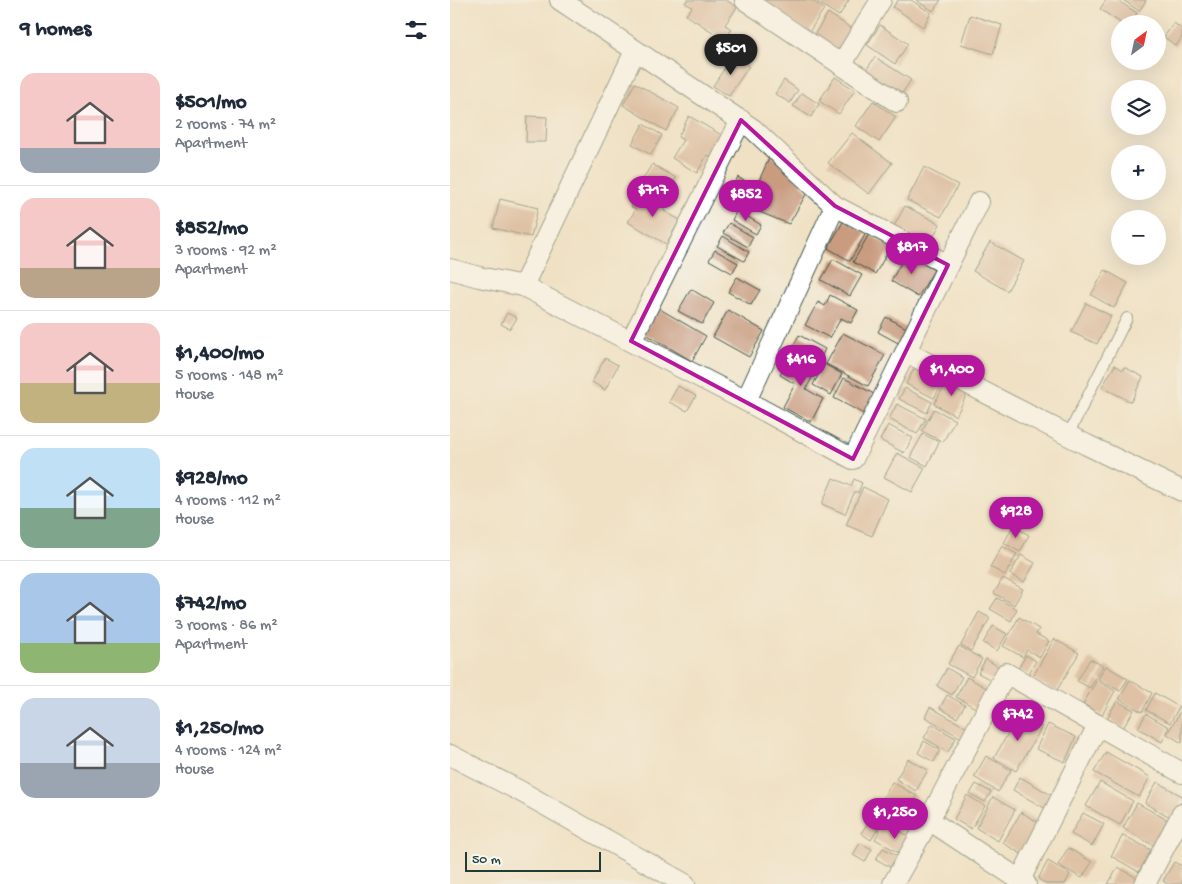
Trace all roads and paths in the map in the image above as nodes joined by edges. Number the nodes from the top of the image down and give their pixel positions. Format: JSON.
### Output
{"nodes":[{"id":1,"x":560,"y":0,"type":"edge"},
{"id":2,"x":881,"y":0,"type":"edge"},
{"id":3,"x":749,"y":1,"type":"edge"},
{"id":4,"x":635,"y":51,"type":"junction"},
{"id":5,"x":841,"y":64,"type":"junction"},
{"id":6,"x":897,"y":102,"type":"dead end"},
{"id":7,"x":741,"y":120,"type":"junction"},
{"id":8,"x":979,"y":202,"type":"dead end"},
{"id":9,"x":835,"y":206,"type":"junction"},
{"id":10,"x":948,"y":265,"type":"junction"},
{"id":11,"x":450,"y":268,"type":"edge"},
{"id":12,"x":523,"y":286,"type":"junction"},
{"id":13,"x":1127,"y":318,"type":"dead end"},
{"id":14,"x":631,"y":341,"type":"junction"},
{"id":15,"x":906,"y":352,"type":"junction"},
{"id":16,"x":746,"y":401,"type":"junction"},
{"id":17,"x":1068,"y":435,"type":"junction"},
{"id":18,"x":1182,"y":491,"type":"edge"},
{"id":19,"x":1098,"y":725,"type":"junction"},
{"id":20,"x":450,"y":755,"type":"edge"},
{"id":21,"x":1182,"y":773,"type":"edge"},
{"id":22,"x":929,"y":820,"type":"junction"},
{"id":23,"x":1180,"y":823,"type":"edge"},
{"id":24,"x":1023,"y":882,"type":"edge"},
{"id":25,"x":684,"y":884,"type":"edge"},
{"id":26,"x":893,"y":884,"type":"edge"},
{"id":27,"x":1145,"y":884,"type":"edge"}],
"edges":[{"from":1,"to":4,"type":"street"},
{"from":2,"to":5,"type":"street"},
{"from":3,"to":5,"type":"street"},
{"from":4,"to":7,"type":"street"},
{"from":4,"to":12,"type":"street"},
{"from":5,"to":6,"type":"street"},
{"from":7,"to":9,"type":"street"},
{"from":7,"to":14,"type":"street"},
{"from":8,"to":10,"type":"street"},
{"from":9,"to":10,"type":"street"},
{"from":9,"to":16,"type":"street"},
{"from":10,"to":15,"type":"street"},
{"from":11,"to":12,"type":"street"},
{"from":12,"to":14,"type":"street"},
{"from":13,"to":17,"type":"lane"},
{"from":14,"to":16,"type":"street"},
{"from":15,"to":16,"type":"street"},
{"from":15,"to":17,"type":"street"},
{"from":17,"to":18,"type":"street"},
{"from":19,"to":21,"type":"street"},
{"from":19,"to":22,"type":"street"},
{"from":19,"to":24,"type":"street"},
{"from":20,"to":25,"type":"street"},
{"from":22,"to":24,"type":"street"},
{"from":22,"to":26,"type":"street"},
{"from":23,"to":27,"type":"street"}]}
